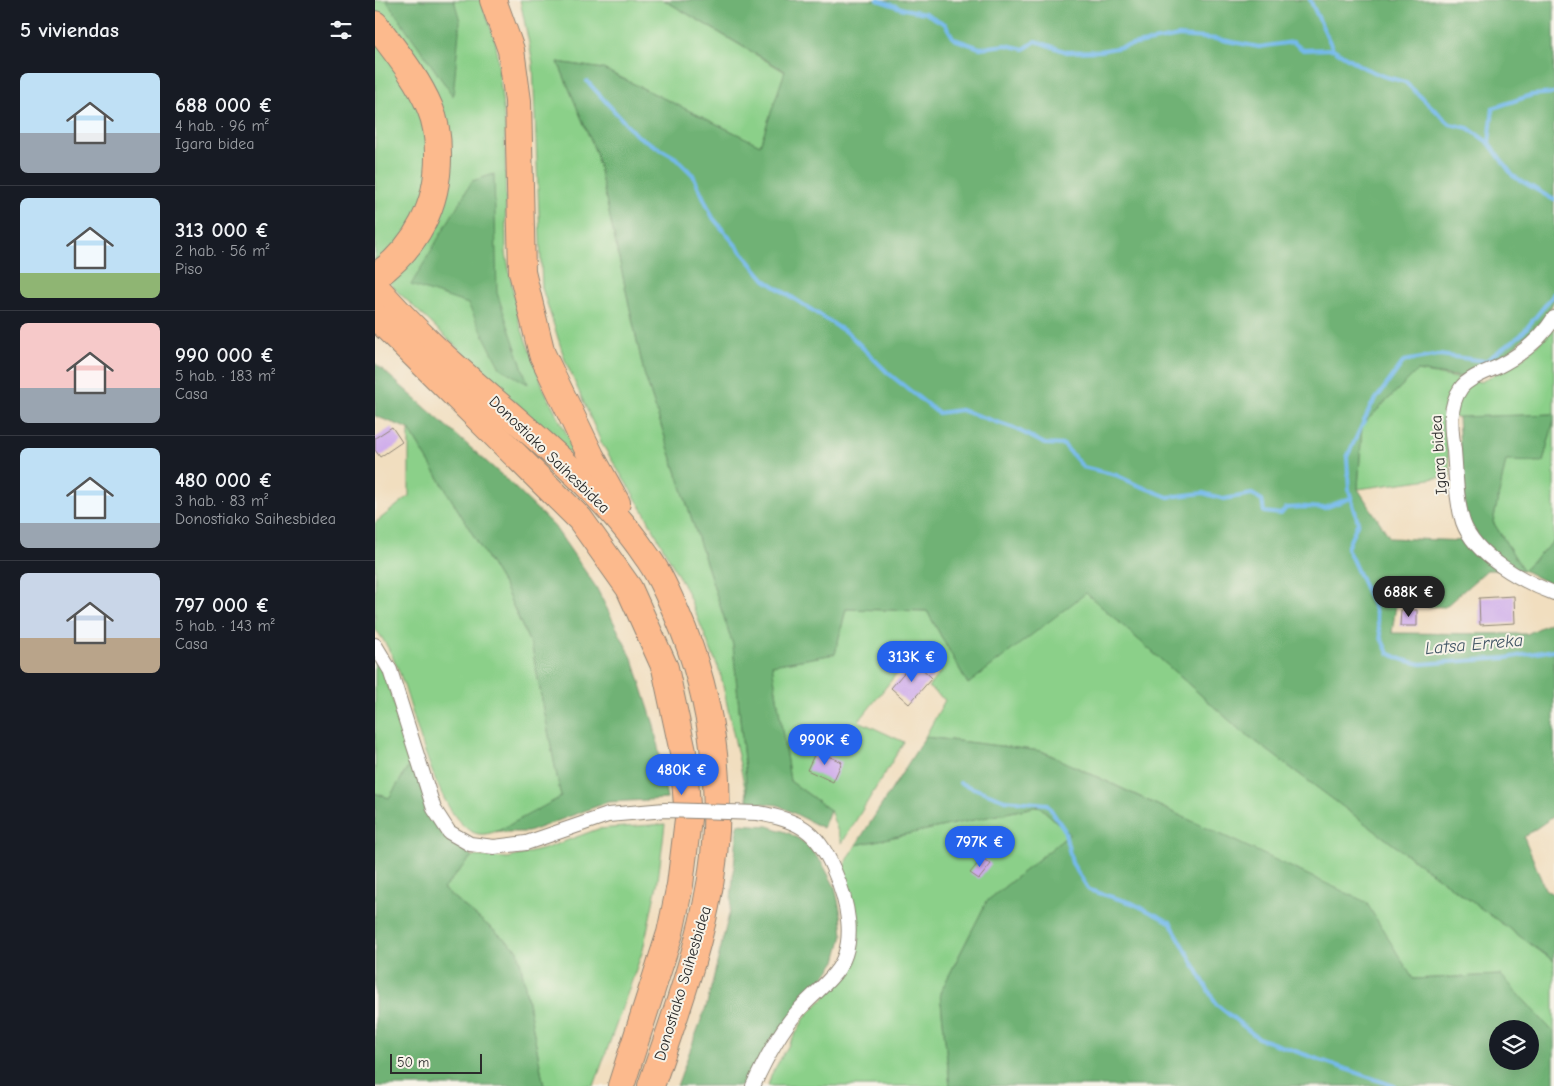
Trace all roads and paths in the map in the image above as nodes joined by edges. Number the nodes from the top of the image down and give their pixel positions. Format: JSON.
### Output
{"nodes":[{"id":1,"x":493,"y":0,"type":"edge"},
{"id":2,"x":375,"y":24,"type":"edge"},
{"id":3,"x":380,"y":277,"type":"edge"},
{"id":4,"x":375,"y":316,"type":"edge"},
{"id":5,"x":1554,"y":318,"type":"edge"},
{"id":6,"x":375,"y":338,"type":"edge"},
{"id":7,"x":513,"y":453,"type":"junction"},
{"id":8,"x":646,"y":554,"type":"junction"},
{"id":9,"x":1554,"y":593,"type":"edge"},
{"id":10,"x":375,"y":645,"type":"edge"},
{"id":11,"x":621,"y":1086,"type":"edge"},
{"id":12,"x":651,"y":1086,"type":"edge"},
{"id":13,"x":753,"y":1086,"type":"edge"}],
"edges":[{"from":1,"to":8,"type":"highway"},
{"from":2,"to":3,"type":"highway"},
{"from":3,"to":8,"type":"highway","name":"Donostiako Saihesbidea"},
{"from":4,"to":7,"type":"highway","name":"Donostiako Saihesbidea"},
{"from":5,"to":9,"type":"street","name":"Igara bidea"},
{"from":6,"to":7,"type":"highway"},
{"from":7,"to":11,"type":"highway","name":"Donostiako Saihesbidea"},
{"from":8,"to":12,"type":"highway","name":"Donostiako Saihesbidea"},
{"from":10,"to":13,"type":"street","bridge":true}]}
